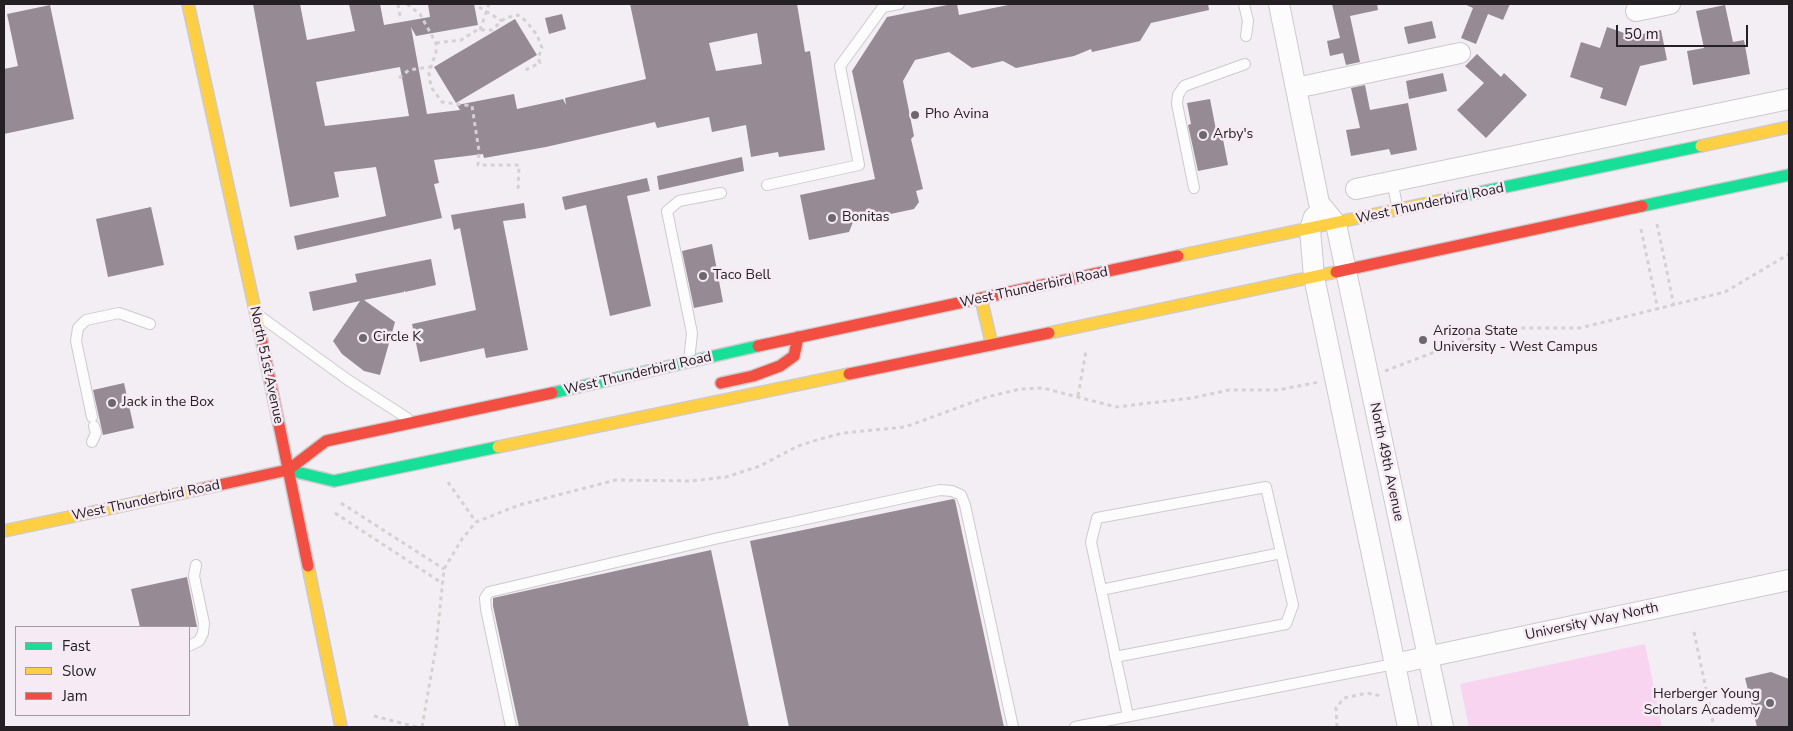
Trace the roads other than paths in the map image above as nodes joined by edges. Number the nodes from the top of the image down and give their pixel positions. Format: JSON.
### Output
{"nodes":[{"id":1,"x":188,"y":4,"type":"edge"},
{"id":2,"x":899,"y":4,"type":"edge"},
{"id":3,"x":1244,"y":4,"type":"edge"},
{"id":4,"x":1279,"y":4,"type":"edge"},
{"id":5,"x":1670,"y":4,"type":"edge"},
{"id":6,"x":1636,"y":11,"type":"dead end"},
{"id":7,"x":1246,"y":36,"type":"dead end"},
{"id":8,"x":1460,"y":53,"type":"dead end"},
{"id":9,"x":1244,"y":64,"type":"dead end"},
{"id":10,"x":1296,"y":88,"type":"junction"},
{"id":11,"x":1789,"y":99,"type":"edge"},
{"id":12,"x":1789,"y":127,"type":"edge"},
{"id":13,"x":1789,"y":175,"type":"edge"},
{"id":14,"x":1392,"y":182,"type":"junction"},
{"id":15,"x":766,"y":185,"type":"dead end"},
{"id":16,"x":1194,"y":188,"type":"dead end"},
{"id":17,"x":1356,"y":189,"type":"dead end"},
{"id":18,"x":721,"y":193,"type":"dead end"},
{"id":19,"x":1318,"y":203,"type":"junction"},
{"id":20,"x":1399,"y":211,"type":"junction"},
{"id":21,"x":1336,"y":224,"type":"junction"},
{"id":22,"x":1310,"y":229,"type":"junction"},
{"id":23,"x":1345,"y":271,"type":"junction"},
{"id":24,"x":1314,"y":277,"type":"junction"},
{"id":25,"x":982,"y":299,"type":"junction"},
{"id":26,"x":256,"y":314,"type":"junction"},
{"id":27,"x":150,"y":324,"type":"dead end"},
{"id":28,"x":798,"y":337,"type":"junction"},
{"id":29,"x":992,"y":345,"type":"junction"},
{"id":30,"x":689,"y":362,"type":"junction"},
{"id":31,"x":710,"y":385,"type":"dead end"},
{"id":32,"x":695,"y":394,"type":"dead end"},
{"id":33,"x":683,"y":409,"type":"junction"},
{"id":34,"x":414,"y":422,"type":"junction"},
{"id":35,"x":92,"y":442,"type":"dead end"},
{"id":36,"x":288,"y":470,"type":"junction"},
{"id":37,"x":4,"y":531,"type":"edge"},
{"id":38,"x":1281,"y":553,"type":"junction"},
{"id":39,"x":196,"y":565,"type":"dead end"},
{"id":40,"x":1789,"y":580,"type":"edge"},
{"id":41,"x":1101,"y":590,"type":"junction"},
{"id":42,"x":190,"y":646,"type":"edge"},
{"id":43,"x":1115,"y":657,"type":"junction"},
{"id":44,"x":1428,"y":657,"type":"junction"},
{"id":45,"x":1394,"y":664,"type":"junction"},
{"id":46,"x":1128,"y":716,"type":"junction"},
{"id":47,"x":341,"y":727,"type":"edge"},
{"id":48,"x":511,"y":727,"type":"edge"},
{"id":49,"x":1013,"y":727,"type":"edge"},
{"id":50,"x":1075,"y":727,"type":"edge"},
{"id":51,"x":1408,"y":727,"type":"edge"},
{"id":52,"x":1443,"y":727,"type":"edge"}],
"edges":[{"from":1,"to":26,"type":"main road","name":"North 51st Avenue"},
{"from":2,"to":15,"type":"lane"},
{"from":3,"to":7,"type":"lane"},
{"from":4,"to":10,"type":"street","name":"North 49th Avenue"},
{"from":5,"to":6,"type":"street"},
{"from":8,"to":10,"type":"street"},
{"from":9,"to":16,"type":"lane"},
{"from":10,"to":19,"type":"street","name":"North 49th Avenue"},
{"from":11,"to":14,"type":"street"},
{"from":12,"to":20,"type":"main road","name":"West Thunderbird Road"},
{"from":13,"to":23,"type":"main road","name":"West Thunderbird Road"},
{"from":14,"to":17,"type":"street"},
{"from":14,"to":20,"type":"lane"},
{"from":18,"to":30,"type":"lane"},
{"from":19,"to":21,"type":"street","name":"North 49th Avenue"},
{"from":19,"to":22,"type":"street","name":"North 49th Avenue"},
{"from":20,"to":21,"type":"main road","name":"West Thunderbird Road"},
{"from":21,"to":22,"type":"main road","name":"West Thunderbird Road"},
{"from":21,"to":23,"type":"street","name":"North 49th Avenue"},
{"from":22,"to":24,"type":"street","name":"North 49th Avenue"},
{"from":22,"to":25,"type":"main road","name":"West Thunderbird Road"},
{"from":23,"to":24,"type":"main road","name":"West Thunderbird Road"},
{"from":23,"to":44,"type":"street","name":"North 49th Avenue"},
{"from":24,"to":29,"type":"main road","name":"West Thunderbird Road"},
{"from":24,"to":45,"type":"street","name":"North 49th Avenue"},
{"from":25,"to":28,"type":"main road","name":"West Thunderbird Road"},
{"from":25,"to":29,"type":"main road"},
{"from":26,"to":34,"type":"lane"},
{"from":26,"to":36,"type":"main road","name":"North 51st Avenue"},
{"from":27,"to":35,"type":"lane"},
{"from":28,"to":30,"type":"main road","name":"West Thunderbird Road"},
{"from":28,"to":31,"type":"main road"},
{"from":29,"to":33,"type":"main road","name":"West Thunderbird Road"},
{"from":30,"to":34,"type":"main road","name":"West Thunderbird Road"},
{"from":32,"to":33,"type":"main road"},
{"from":33,"to":36,"type":"main road","name":"West Thunderbird Road"},
{"from":34,"to":36,"type":"main road","name":"West Thunderbird Road"},
{"from":36,"to":37,"type":"main road","name":"West Thunderbird Road"},
{"from":36,"to":47,"type":"main road","name":"North 51st Avenue"},
{"from":38,"to":41,"type":"lane"},
{"from":38,"to":41,"type":"lane"},
{"from":38,"to":43,"type":"lane"},
{"from":39,"to":42,"type":"lane"},
{"from":40,"to":44,"type":"street","name":"University Way North"},
{"from":41,"to":43,"type":"lane"},
{"from":43,"to":46,"type":"lane"},
{"from":44,"to":45,"type":"street","name":"University Way North"},
{"from":44,"to":52,"type":"street","name":"North 49th Avenue"},
{"from":45,"to":46,"type":"lane"},
{"from":45,"to":51,"type":"street","name":"North 49th Avenue"},
{"from":46,"to":50,"type":"lane"},
{"from":48,"to":49,"type":"lane"}]}
